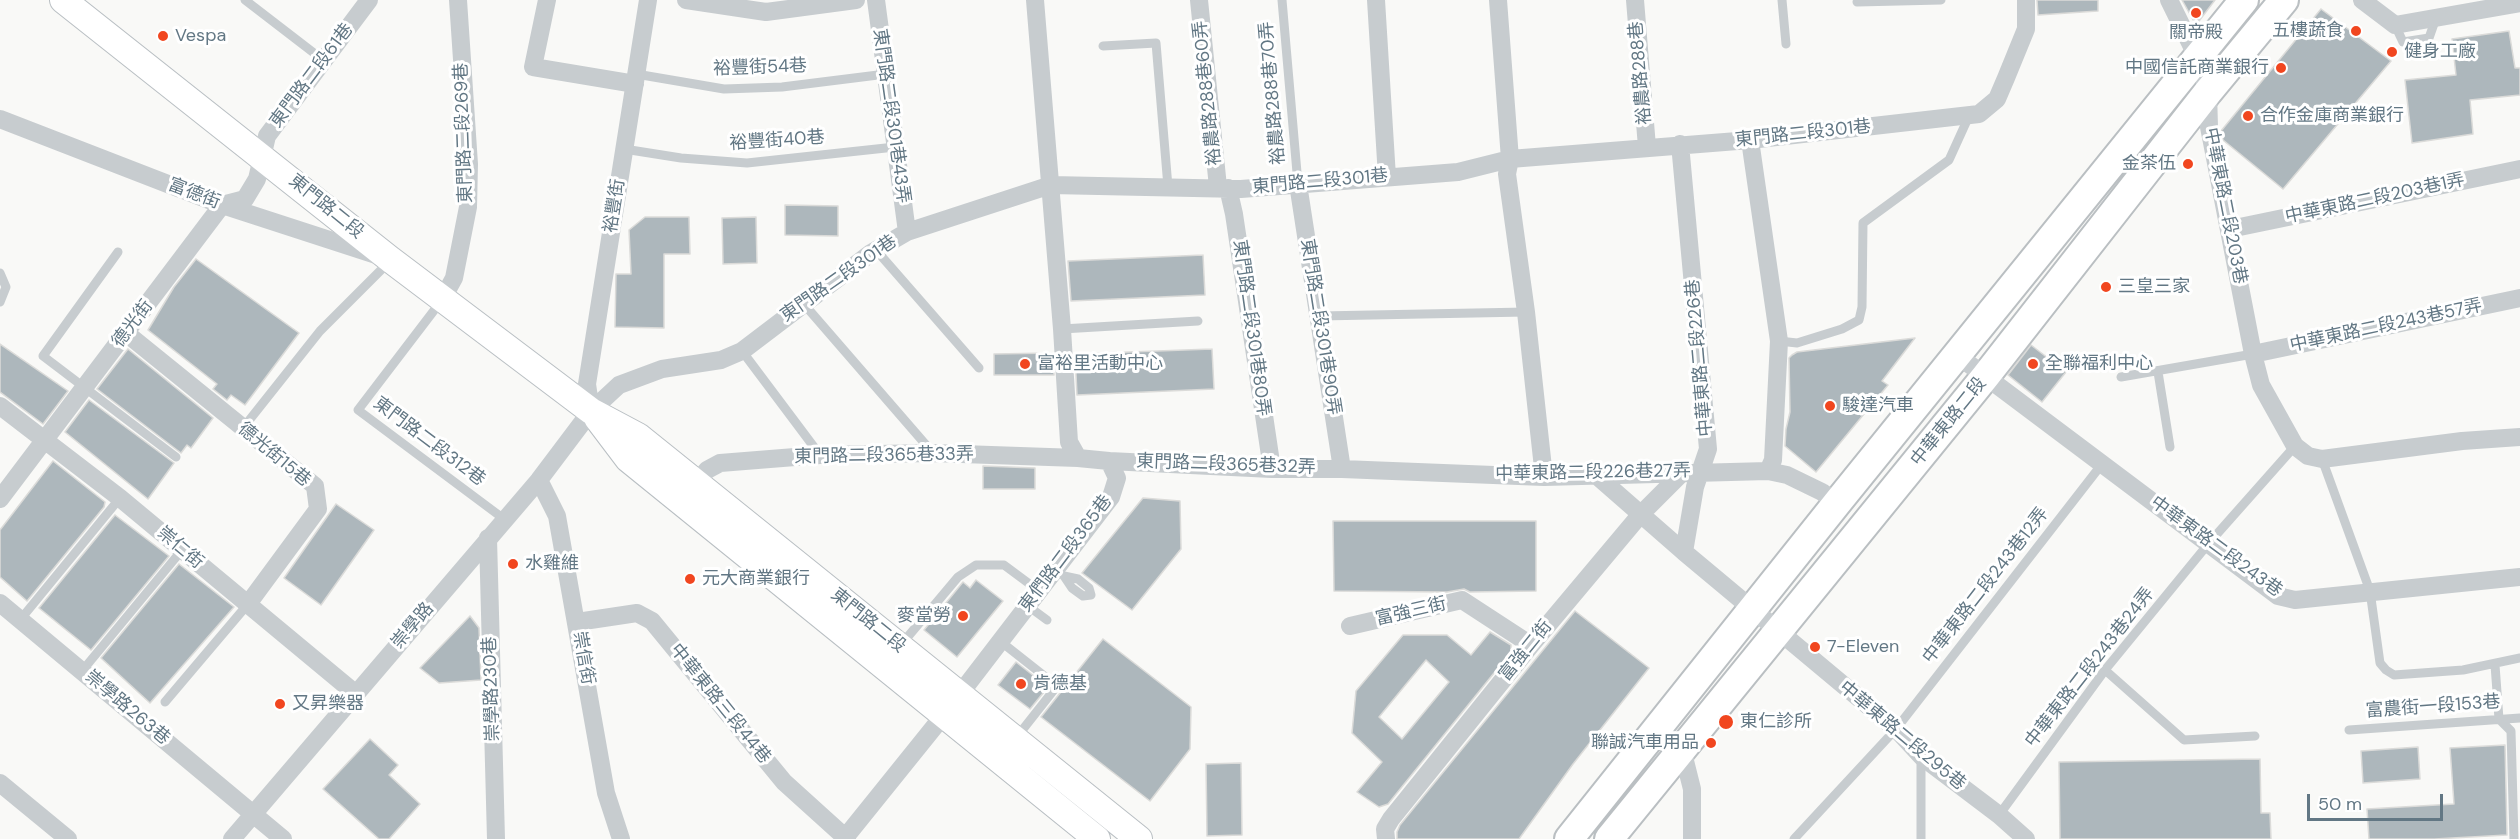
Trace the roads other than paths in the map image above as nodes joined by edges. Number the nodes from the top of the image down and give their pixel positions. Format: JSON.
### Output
{"nodes":[{"id":1,"x":63,"y":0,"type":"edge"},
{"id":2,"x":245,"y":0,"type":"edge"},
{"id":3,"x":369,"y":0,"type":"edge"},
{"id":4,"x":458,"y":0,"type":"edge"},
{"id":5,"x":547,"y":0,"type":"edge"},
{"id":6,"x":648,"y":0,"type":"edge"},
{"id":7,"x":686,"y":0,"type":"edge"},
{"id":8,"x":856,"y":0,"type":"edge"},
{"id":9,"x":876,"y":0,"type":"edge"},
{"id":10,"x":1035,"y":0,"type":"edge"},
{"id":11,"x":1199,"y":0,"type":"edge"},
{"id":12,"x":1282,"y":0,"type":"edge"},
{"id":13,"x":1376,"y":0,"type":"edge"},
{"id":14,"x":1498,"y":0,"type":"edge"},
{"id":15,"x":1635,"y":0,"type":"edge"},
{"id":16,"x":1782,"y":0,"type":"edge"},
{"id":17,"x":1941,"y":0,"type":"edge"},
{"id":18,"x":2026,"y":0,"type":"edge"},
{"id":19,"x":2169,"y":0,"type":"edge"},
{"id":20,"x":2244,"y":0,"type":"edge"},
{"id":21,"x":2284,"y":0,"type":"edge"},
{"id":22,"x":2362,"y":0,"type":"edge"},
{"id":23,"x":1857,"y":2,"type":"dead end"},
{"id":24,"x":2520,"y":3,"type":"edge"},
{"id":25,"x":2466,"y":6,"type":"edge"},
{"id":26,"x":1786,"y":44,"type":"dead end"},
{"id":27,"x":1103,"y":46,"type":"dead end"},
{"id":28,"x":2198,"y":59,"type":"junction"},
{"id":29,"x":323,"y":60,"type":"junction"},
{"id":30,"x":886,"y":74,"type":"junction"},
{"id":31,"x":635,"y":80,"type":"junction"},
{"id":32,"x":2208,"y":92,"type":"junction"},
{"id":33,"x":1969,"y":116,"type":"junction"},
{"id":34,"x":0,"y":118,"type":"edge"},
{"id":35,"x":1750,"y":140,"type":"junction"},
{"id":36,"x":1680,"y":144,"type":"junction"},
{"id":37,"x":896,"y":147,"type":"junction"},
{"id":38,"x":1647,"y":147,"type":"junction"},
{"id":39,"x":624,"y":149,"type":"junction"},
{"id":40,"x":261,"y":156,"type":"junction"},
{"id":41,"x":1510,"y":159,"type":"junction"},
{"id":42,"x":2520,"y":169,"type":"edge"},
{"id":43,"x":1387,"y":177,"type":"junction"},
{"id":44,"x":1298,"y":184,"type":"junction"},
{"id":45,"x":1051,"y":185,"type":"junction"},
{"id":46,"x":1168,"y":187,"type":"junction"},
{"id":47,"x":1223,"y":187,"type":"junction"},
{"id":48,"x":222,"y":205,"type":"junction"},
{"id":49,"x":2230,"y":229,"type":"junction"},
{"id":50,"x":907,"y":232,"type":"junction"},
{"id":51,"x":876,"y":250,"type":"junction"},
{"id":52,"x":118,"y":252,"type":"dead end"},
{"id":53,"x":391,"y":260,"type":"junction"},
{"id":54,"x":0,"y":273,"type":"edge"},
{"id":55,"x":443,"y":298,"type":"junction"},
{"id":56,"x":2520,"y":298,"type":"edge"},
{"id":57,"x":0,"y":302,"type":"edge"},
{"id":58,"x":803,"y":303,"type":"junction"},
{"id":59,"x":1526,"y":312,"type":"junction"},
{"id":60,"x":1320,"y":316,"type":"junction"},
{"id":61,"x":1198,"y":321,"type":"dead end"},
{"id":62,"x":1062,"y":329,"type":"junction"},
{"id":63,"x":126,"y":333,"type":"junction"},
{"id":64,"x":1779,"y":341,"type":"junction"},
{"id":65,"x":742,"y":351,"type":"junction"},
{"id":66,"x":2253,"y":354,"type":"junction"},
{"id":67,"x":1957,"y":355,"type":"junction"},
{"id":68,"x":979,"y":368,"type":"dead end"},
{"id":69,"x":2158,"y":372,"type":"junction"},
{"id":70,"x":1985,"y":377,"type":"junction"},
{"id":71,"x":2121,"y":377,"type":"dead end"},
{"id":72,"x":85,"y":387,"type":"junction"},
{"id":73,"x":0,"y":406,"type":"edge"},
{"id":74,"x":591,"y":411,"type":"junction"},
{"id":75,"x":243,"y":428,"type":"junction"},
{"id":76,"x":2520,"y":437,"type":"edge"},
{"id":77,"x":45,"y":440,"type":"junction"},
{"id":78,"x":2295,"y":446,"type":"junction"},
{"id":79,"x":2170,"y":447,"type":"dead end"},
{"id":80,"x":933,"y":453,"type":"junction"},
{"id":81,"x":820,"y":455,"type":"junction"},
{"id":82,"x":176,"y":457,"type":"dead end"},
{"id":83,"x":1078,"y":458,"type":"junction"},
{"id":84,"x":2322,"y":459,"type":"junction"},
{"id":85,"x":1109,"y":461,"type":"junction"},
{"id":86,"x":2102,"y":464,"type":"junction"},
{"id":87,"x":1272,"y":469,"type":"junction"},
{"id":88,"x":1342,"y":469,"type":"junction"},
{"id":89,"x":1691,"y":471,"type":"junction"},
{"id":90,"x":1768,"y":471,"type":"junction"},
{"id":91,"x":1597,"y":476,"type":"junction"},
{"id":92,"x":1544,"y":477,"type":"junction"},
{"id":93,"x":538,"y":480,"type":"junction"},
{"id":94,"x":697,"y":482,"type":"junction"},
{"id":95,"x":120,"y":498,"type":"junction"},
{"id":96,"x":0,"y":499,"type":"edge"},
{"id":97,"x":1836,"y":503,"type":"junction"},
{"id":98,"x":1640,"y":514,"type":"junction"},
{"id":99,"x":504,"y":519,"type":"junction"},
{"id":100,"x":488,"y":538,"type":"junction"},
{"id":101,"x":2209,"y":543,"type":"junction"},
{"id":102,"x":182,"y":550,"type":"junction"},
{"id":103,"x":1684,"y":552,"type":"junction"},
{"id":104,"x":2520,"y":577,"type":"edge"},
{"id":105,"x":2370,"y":591,"type":"junction"},
{"id":106,"x":1033,"y":599,"type":"junction"},
{"id":107,"x":0,"y":603,"type":"edge"},
{"id":108,"x":248,"y":604,"type":"junction"},
{"id":109,"x":1753,"y":609,"type":"junction"},
{"id":110,"x":20,"y":620,"type":"junction"},
{"id":111,"x":1047,"y":620,"type":"dead end"},
{"id":112,"x":577,"y":622,"type":"junction"},
{"id":113,"x":1350,"y":626,"type":"dead end"},
{"id":114,"x":1778,"y":632,"type":"junction"},
{"id":115,"x":1000,"y":641,"type":"junction"},
{"id":116,"x":1531,"y":645,"type":"junction"},
{"id":117,"x":900,"y":646,"type":"junction"},
{"id":118,"x":2520,"y":658,"type":"edge"},
{"id":119,"x":2495,"y":665,"type":"junction"},
{"id":120,"x":2105,"y":670,"type":"junction"},
{"id":121,"x":82,"y":671,"type":"junction"},
{"id":122,"x":356,"y":694,"type":"junction"},
{"id":123,"x":959,"y":695,"type":"junction"},
{"id":124,"x":165,"y":702,"type":"dead end"},
{"id":125,"x":943,"y":716,"type":"junction"},
{"id":126,"x":2520,"y":718,"type":"edge"},
{"id":127,"x":2499,"y":719,"type":"junction"},
{"id":128,"x":1658,"y":729,"type":"junction"},
{"id":129,"x":1896,"y":729,"type":"junction"},
{"id":130,"x":2349,"y":730,"type":"dead end"},
{"id":131,"x":2255,"y":736,"type":"dead end"},
{"id":132,"x":1014,"y":740,"type":"junction"},
{"id":133,"x":1682,"y":748,"type":"junction"},
{"id":134,"x":1921,"y":756,"type":"junction"},
{"id":135,"x":0,"y":783,"type":"edge"},
{"id":136,"x":253,"y":815,"type":"junction"},
{"id":137,"x":1999,"y":815,"type":"junction"},
{"id":138,"x":845,"y":838,"type":"edge"},
{"id":139,"x":68,"y":839,"type":"edge"},
{"id":140,"x":232,"y":839,"type":"edge"},
{"id":141,"x":283,"y":839,"type":"edge"},
{"id":142,"x":496,"y":839,"type":"edge"},
{"id":143,"x":621,"y":839,"type":"edge"},
{"id":144,"x":1097,"y":839,"type":"edge"},
{"id":145,"x":1139,"y":839,"type":"edge"},
{"id":146,"x":1386,"y":839,"type":"edge"},
{"id":147,"x":1569,"y":839,"type":"edge"},
{"id":148,"x":1609,"y":839,"type":"edge"},
{"id":149,"x":1692,"y":839,"type":"edge"},
{"id":150,"x":1794,"y":839,"type":"edge"},
{"id":151,"x":1921,"y":839,"type":"edge"},
{"id":152,"x":2026,"y":839,"type":"edge"},
{"id":153,"x":2514,"y":839,"type":"edge"}],
"edges":[{"from":1,"to":40,"type":"main road","name":"東門路二段"},
{"from":2,"to":29,"type":"lane"},
{"from":3,"to":29,"type":"street","name":"東門路二段61巷"},
{"from":4,"to":55,"type":"street","name":"東門路二段269巷"},
{"from":5,"to":31,"type":"street"},
{"from":6,"to":31,"type":"street","name":"裕豐街"},
{"from":7,"to":8,"type":"street"},
{"from":9,"to":30,"type":"street","name":"東門路二段301巷43弄"},
{"from":10,"to":45,"type":"street"},
{"from":11,"to":47,"type":"street","name":"裕農路288巷60弄"},
{"from":12,"to":44,"type":"lane","name":"裕農路288巷70弄"},
{"from":13,"to":43,"type":"street"},
{"from":14,"to":41,"type":"street"},
{"from":15,"to":38,"type":"street","name":"裕農路288巷"},
{"from":16,"to":26,"type":"lane"},
{"from":17,"to":23,"type":"lane"},
{"from":18,"to":33,"type":"street","name":"東門路二段301巷"},
{"from":19,"to":28,"type":"street","name":"中華東路二段203巷"},
{"from":20,"to":28,"type":"main road","name":"中華東路二段"},
{"from":21,"to":32,"type":"main road","name":"中華東路二段"},
{"from":22,"to":25,"type":"street"},
{"from":24,"to":25,"type":"street"},
{"from":27,"to":46,"type":"lane"},
{"from":28,"to":32,"type":"street","name":"中華東路二段203巷"},
{"from":28,"to":67,"type":"main road","name":"中華東路二段"},
{"from":29,"to":40,"type":"street","name":"東門路二段61巷"},
{"from":30,"to":31,"type":"lane","name":"裕豐街54巷"},
{"from":30,"to":37,"type":"street","name":"東門路二段301巷43弄"},
{"from":31,"to":39,"type":"street","name":"裕豐街"},
{"from":32,"to":49,"type":"street","name":"中華東路二段203巷"},
{"from":32,"to":70,"type":"main road","name":"中華東路二段"},
{"from":33,"to":35,"type":"street","name":"東門路二段301巷"},
{"from":33,"to":64,"type":"lane"},
{"from":34,"to":48,"type":"street","name":"富德街"},
{"from":35,"to":36,"type":"street","name":"東門路二段301巷"},
{"from":35,"to":64,"type":"street"},
{"from":36,"to":38,"type":"street","name":"東門路二段301巷"},
{"from":36,"to":89,"type":"street","name":"中華東路二段226巷"},
{"from":37,"to":39,"type":"lane","name":"裕豐街40巷"},
{"from":37,"to":50,"type":"street","name":"東門路二段301巷43弄"},
{"from":38,"to":41,"type":"street","name":"東門路二段301巷"},
{"from":39,"to":74,"type":"street","name":"裕豐街"},
{"from":40,"to":48,"type":"street","name":"德光街"},
{"from":40,"to":53,"type":"main road","name":"東門路二段"},
{"from":41,"to":43,"type":"street","name":"東門路二段301巷"},
{"from":41,"to":59,"type":"street"},
{"from":42,"to":49,"type":"street","name":"中華東路二段203巷1弄"},
{"from":43,"to":44,"type":"street","name":"東門路二段301巷"},
{"from":44,"to":47,"type":"street","name":"東門路二段301巷"},
{"from":44,"to":60,"type":"street","name":"東門路二段301巷90弄"},
{"from":45,"to":46,"type":"street","name":"東門路二段301巷"},
{"from":45,"to":50,"type":"street","name":"東門路二段301巷"},
{"from":45,"to":62,"type":"street"},
{"from":46,"to":47,"type":"street","name":"東門路二段301巷"},
{"from":47,"to":87,"type":"street","name":"東門路二段301巷80弄"},
{"from":48,"to":53,"type":"street","name":"富德街"},
{"from":48,"to":63,"type":"street","name":"德光街"},
{"from":49,"to":66,"type":"street","name":"中華東路二段203巷"},
{"from":50,"to":51,"type":"street","name":"東門路二段301巷"},
{"from":51,"to":58,"type":"street","name":"東門路二段301巷"},
{"from":51,"to":68,"type":"lane"},
{"from":52,"to":72,"type":"lane"},
{"from":53,"to":55,"type":"main road","name":"東門路二段"},
{"from":53,"to":75,"type":"lane"},
{"from":54,"to":57,"type":"lane"},
{"from":55,"to":74,"type":"main road","name":"東門路二段"},
{"from":55,"to":99,"type":"lane","name":"東門路二段312巷"},
{"from":56,"to":66,"type":"street","name":"中華東路二段243巷57弄"},
{"from":58,"to":65,"type":"street","name":"東門路二段301巷"},
{"from":58,"to":80,"type":"lane"},
{"from":59,"to":60,"type":"lane"},
{"from":59,"to":92,"type":"street"},
{"from":60,"to":88,"type":"street","name":"東門路二段301巷90弄"},
{"from":61,"to":62,"type":"lane"},
{"from":62,"to":83,"type":"street"},
{"from":63,"to":72,"type":"street","name":"德光街"},
{"from":63,"to":75,"type":"street","name":"德光街15巷"},
{"from":64,"to":90,"type":"street"},
{"from":65,"to":74,"type":"street","name":"東門路二段301巷"},
{"from":65,"to":81,"type":"lane"},
{"from":66,"to":69,"type":"lane"},
{"from":66,"to":78,"type":"street","name":"中華東路二段203巷"},
{"from":67,"to":70,"type":"street","name":"中華東路二段243巷"},
{"from":67,"to":97,"type":"main road","name":"中華東路二段"},
{"from":69,"to":71,"type":"lane"},
{"from":69,"to":79,"type":"lane"},
{"from":70,"to":86,"type":"street","name":"中華東路二段243巷"},
{"from":70,"to":114,"type":"main road","name":"中華東路二段"},
{"from":72,"to":77,"type":"street","name":"德光街"},
{"from":72,"to":82,"type":"lane"},
{"from":73,"to":77,"type":"street","name":"崇仁街"},
{"from":74,"to":93,"type":"street","name":"崇學路"},
{"from":74,"to":94,"type":"main road","name":"東門路二段"},
{"from":74,"to":125,"type":"main road","name":"東門路二段"},
{"from":75,"to":108,"type":"street","name":"德光街15巷"},
{"from":76,"to":84,"type":"street"},
{"from":77,"to":95,"type":"street","name":"崇仁街"},
{"from":77,"to":96,"type":"street","name":"德光街"},
{"from":78,"to":84,"type":"street"},
{"from":78,"to":101,"type":"lane","name":"中華東路二段243巷24弄"},
{"from":80,"to":81,"type":"street","name":"東門路二段365巷33弄"},
{"from":80,"to":83,"type":"street","name":"東門路二段365巷33弄"},
{"from":81,"to":94,"type":"street","name":"東門路二段365巷33弄"},
{"from":83,"to":85,"type":"street"},
{"from":84,"to":105,"type":"lane"},
{"from":85,"to":87,"type":"street","name":"東門路二段365巷32弄"},
{"from":85,"to":106,"type":"street","name":"東們路二段365巷"},
{"from":86,"to":101,"type":"street","name":"中華東路二段243巷"},
{"from":86,"to":129,"type":"lane","name":"中華東路二段243巷12弄"},
{"from":87,"to":88,"type":"street","name":"東門路二段365巷32弄"},
{"from":88,"to":92,"type":"street","name":"中華東路二段226巷27弄"},
{"from":89,"to":90,"type":"street","name":"中華東路二段226巷27弄"},
{"from":89,"to":91,"type":"street","name":"中華東路二段226巷27弄"},
{"from":89,"to":98,"type":"street","name":"富強二街"},
{"from":89,"to":103,"type":"street","name":"中華東路二段226巷"},
{"from":90,"to":97,"type":"street","name":"中華東路二段226巷27弄"},
{"from":91,"to":92,"type":"street","name":"中華東路二段226巷27弄"},
{"from":91,"to":98,"type":"street"},
{"from":93,"to":99,"type":"street","name":"崇學路"},
{"from":93,"to":112,"type":"street","name":"崇信街"},
{"from":94,"to":117,"type":"main road","name":"東門路二段"},
{"from":95,"to":102,"type":"street","name":"崇仁街"},
{"from":95,"to":110,"type":"lane"},
{"from":97,"to":109,"type":"main road","name":"中華東路二段"},
{"from":98,"to":103,"type":"street"},
{"from":98,"to":116,"type":"street","name":"富強二街"},
{"from":99,"to":100,"type":"street","name":"崇學路"},
{"from":100,"to":122,"type":"street","name":"崇學路"},
{"from":100,"to":142,"type":"street","name":"崇學路230巷"},
{"from":101,"to":105,"type":"street","name":"中華東路二段243巷"},
{"from":101,"to":120,"type":"lane","name":"中華東路二段243巷24弄"},
{"from":102,"to":108,"type":"street","name":"崇仁街"},
{"from":102,"to":121,"type":"lane"},
{"from":103,"to":109,"type":"street"},
{"from":104,"to":105,"type":"street","name":"中華東路二段243巷"},
{"from":105,"to":119,"type":"lane"},
{"from":106,"to":111,"type":"lane"},
{"from":106,"to":115,"type":"street","name":"東們路二段365巷"},
{"from":106,"to":117,"type":"lane"},
{"from":107,"to":110,"type":"street","name":"崇學路263巷"},
{"from":108,"to":122,"type":"street","name":"崇仁街"},
{"from":108,"to":124,"type":"lane"},
{"from":109,"to":114,"type":"street"},
{"from":109,"to":128,"type":"main road","name":"中華東路二段"},
{"from":110,"to":121,"type":"street","name":"崇學路263巷"},
{"from":112,"to":138,"type":"street","name":"中華東路三段44巷"},
{"from":112,"to":143,"type":"street","name":"崇信街"},
{"from":113,"to":116,"type":"street","name":"富強三街"},
{"from":114,"to":129,"type":"street","name":"中華東路二段295巷"},
{"from":114,"to":133,"type":"main road","name":"中華東路二段"},
{"from":115,"to":123,"type":"street","name":"東們路二段365巷"},
{"from":115,"to":132,"type":"lane"},
{"from":116,"to":146,"type":"street","name":"富強二街"},
{"from":117,"to":123,"type":"main road","name":"東門路二段"},
{"from":118,"to":119,"type":"lane"},
{"from":119,"to":127,"type":"lane"},
{"from":120,"to":131,"type":"lane"},
{"from":120,"to":137,"type":"lane","name":"中華東路二段243巷24弄"},
{"from":121,"to":136,"type":"street","name":"崇學路263巷"},
{"from":122,"to":136,"type":"street","name":"崇學路"},
{"from":123,"to":125,"type":"street","name":"東們路二段365巷"},
{"from":123,"to":132,"type":"main road","name":"東門路二段"},
{"from":125,"to":138,"type":"street","name":"東們路二段365巷"},
{"from":125,"to":144,"type":"main road","name":"東門路二段"},
{"from":126,"to":127,"type":"lane","name":"富農街一段153巷"},
{"from":127,"to":130,"type":"lane","name":"富農街一段153巷"},
{"from":127,"to":153,"type":"lane"},
{"from":128,"to":133,"type":"street"},
{"from":128,"to":147,"type":"main road","name":"中華東路二段"},
{"from":129,"to":134,"type":"street","name":"中華東路二段295巷"},
{"from":129,"to":150,"type":"lane","name":"中華東路二段243巷12弄"},
{"from":132,"to":145,"type":"main road","name":"東門路二段"},
{"from":133,"to":148,"type":"main road","name":"中華東路二段"},
{"from":133,"to":149,"type":"street"},
{"from":134,"to":137,"type":"street","name":"中華東路二段295巷"},
{"from":134,"to":151,"type":"lane"},
{"from":135,"to":139,"type":"street"},
{"from":136,"to":140,"type":"street","name":"崇學路"},
{"from":136,"to":141,"type":"street","name":"崇學路263巷"},
{"from":137,"to":152,"type":"street","name":"中華東路二段295巷"}]}
